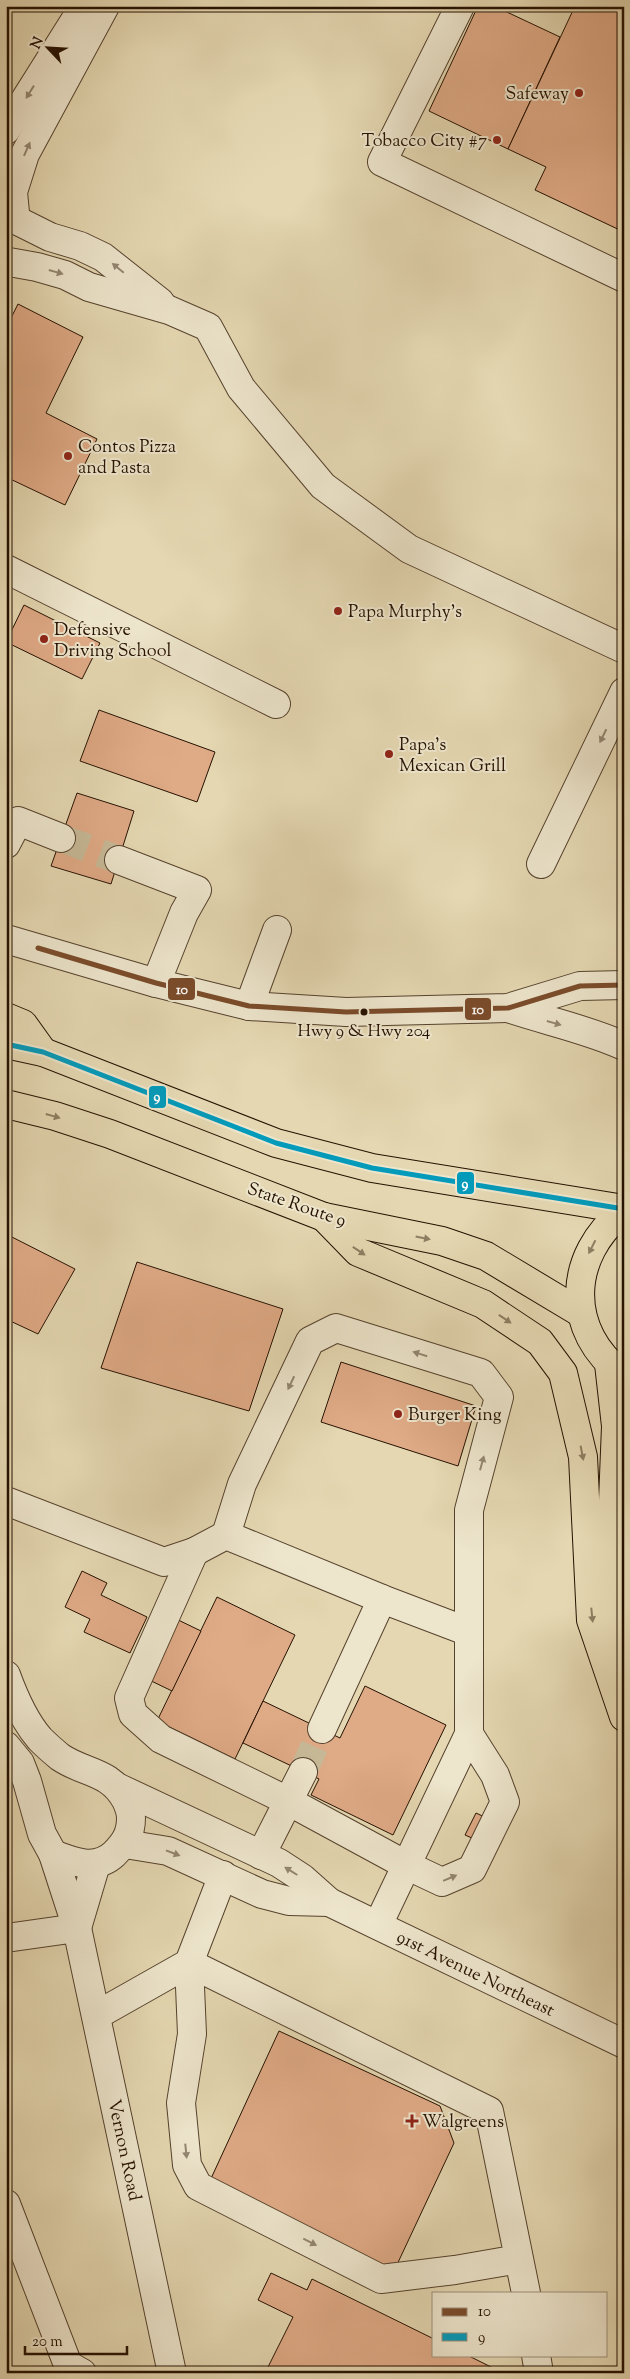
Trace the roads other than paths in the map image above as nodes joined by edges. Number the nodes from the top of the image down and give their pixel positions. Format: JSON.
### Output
{"nodes":[{"id":1,"x":84,"y":6,"type":"edge"},
{"id":2,"x":106,"y":6,"type":"edge"},
{"id":3,"x":460,"y":6,"type":"edge"},
{"id":4,"x":6,"y":130,"type":"edge"},
{"id":5,"x":14,"y":213,"type":"edge"},
{"id":6,"x":8,"y":263,"type":"edge"},
{"id":7,"x":624,"y":278,"type":"edge"},
{"id":8,"x":169,"y":310,"type":"junction"},
{"id":9,"x":6,"y":569,"type":"edge"},
{"id":10,"x":624,"y":649,"type":"edge"},
{"id":11,"x":624,"y":692,"type":"edge"},
{"id":12,"x":276,"y":704,"type":"dead end"},
{"id":13,"x":61,"y":838,"type":"tunnel mouth"},
{"id":14,"x":6,"y":844,"type":"edge"},
{"id":15,"x":119,"y":860,"type":"tunnel mouth"},
{"id":16,"x":541,"y":864,"type":"dead end"},
{"id":17,"x":277,"y":930,"type":"dead end"},
{"id":18,"x":6,"y":939,"type":"edge"},
{"id":19,"x":156,"y":983,"type":"junction"},
{"id":20,"x":624,"y":985,"type":"edge"},
{"id":21,"x":249,"y":1006,"type":"junction"},
{"id":22,"x":508,"y":1008,"type":"junction"},
{"id":23,"x":6,"y":1016,"type":"edge"},
{"id":24,"x":6,"y":1044,"type":"edge"},
{"id":25,"x":624,"y":1046,"type":"edge"},
{"id":26,"x":44,"y":1052,"type":"junction"},
{"id":27,"x":6,"y":1104,"type":"edge"},
{"id":28,"x":624,"y":1210,"type":"edge"},
{"id":29,"x":324,"y":1217,"type":"junction"},
{"id":30,"x":581,"y":1313,"type":"junction"},
{"id":31,"x":616,"y":1369,"type":"edge"},
{"id":32,"x":6,"y":1501,"type":"edge"},
{"id":33,"x":226,"y":1535,"type":"junction"},
{"id":34,"x":194,"y":1552,"type":"junction"},
{"id":35,"x":382,"y":1599,"type":"junction"},
{"id":36,"x":469,"y":1632,"type":"junction"},
{"id":37,"x":6,"y":1675,"type":"edge"},
{"id":38,"x":624,"y":1701,"type":"edge"},
{"id":39,"x":624,"y":1717,"type":"edge"},
{"id":40,"x":322,"y":1729,"type":"tunnel mouth"},
{"id":41,"x":469,"y":1734,"type":"junction"},
{"id":42,"x":6,"y":1746,"type":"edge"},
{"id":43,"x":303,"y":1772,"type":"tunnel mouth"},
{"id":44,"x":119,"y":1788,"type":"junction"},
{"id":45,"x":288,"y":1801,"type":"junction"},
{"id":46,"x":125,"y":1844,"type":"junction"},
{"id":47,"x":53,"y":1854,"type":"junction"},
{"id":48,"x":261,"y":1854,"type":"junction"},
{"id":49,"x":96,"y":1864,"type":"junction"},
{"id":50,"x":406,"y":1865,"type":"junction"},
{"id":51,"x":223,"y":1875,"type":"junction"},
{"id":52,"x":329,"y":1902,"type":"junction"},
{"id":53,"x":378,"y":1926,"type":"junction"},
{"id":54,"x":77,"y":1928,"type":"junction"},
{"id":55,"x":6,"y":1938,"type":"edge"},
{"id":56,"x":189,"y":1963,"type":"junction"},
{"id":57,"x":97,"y":2015,"type":"junction"},
{"id":58,"x":624,"y":2044,"type":"edge"},
{"id":59,"x":6,"y":2204,"type":"edge"},
{"id":60,"x":519,"y":2259,"type":"junction"},
{"id":61,"x":526,"y":2292,"type":"edge"},
{"id":62,"x":536,"y":2356,"type":"edge"},
{"id":63,"x":82,"y":2373,"type":"edge"},
{"id":64,"x":172,"y":2373,"type":"edge"},
{"id":65,"x":539,"y":2373,"type":"edge"}],
"edges":[{"from":1,"to":4,"type":"street","one_way":true},
{"from":5,"to":2,"type":"street","one_way":true},
{"from":3,"to":7,"type":"street"},
{"from":5,"to":6,"type":"street"},
{"from":8,"to":5,"type":"street","one_way":true},
{"from":6,"to":8,"type":"street","one_way":true},
{"from":8,"to":10,"type":"street"},
{"from":9,"to":12,"type":"street"},
{"from":11,"to":16,"type":"street","one_way":true},
{"from":13,"to":14,"type":"street"},
{"from":15,"to":19,"type":"street"},
{"from":17,"to":21,"type":"street"},
{"from":18,"to":19,"type":"street"},
{"from":19,"to":21,"type":"street"},
{"from":20,"to":22,"type":"street"},
{"from":21,"to":22,"type":"street"},
{"from":22,"to":25,"type":"street","one_way":true},
{"from":23,"to":26,"type":"main road"},
{"from":24,"to":26,"type":"main road"},
{"from":26,"to":28,"type":"main road"},
{"from":27,"to":29,"type":"main road","name":"State Route 9","one_way":true},
{"from":28,"to":30,"type":"main road","one_way":true},
{"from":29,"to":30,"type":"main road","name":"State Route 9","one_way":true},
{"from":29,"to":39,"type":"main road","one_way":true},
{"from":30,"to":31,"type":"main road"},
{"from":31,"to":38,"type":"main road"},
{"from":32,"to":34,"type":"street"},
{"from":33,"to":34,"type":"street"},
{"from":33,"to":35,"type":"street"},
{"from":36,"to":33,"type":"street","one_way":true},
{"from":34,"to":45,"type":"street"},
{"from":35,"to":36,"type":"street"},
{"from":35,"to":40,"type":"street"},
{"from":36,"to":41,"type":"street"},
{"from":37,"to":44,"type":"street","name":"91st Avenue Northeast"},
{"from":41,"to":50,"type":"street"},
{"from":50,"to":41,"type":"street","one_way":true},
{"from":42,"to":47,"type":"street","name":"Vernon Road"},
{"from":43,"to":45,"type":"street"},
{"from":44,"to":46,"type":"street"},
{"from":44,"to":48,"type":"street","name":"91st Avenue Northeast"},
{"from":45,"to":48,"type":"street"},
{"from":45,"to":50,"type":"street"},
{"from":46,"to":49,"type":"street"},
{"from":46,"to":51,"type":"street","name":"91st Avenue Northeast","one_way":true},
{"from":47,"to":49,"type":"street"},
{"from":47,"to":54,"type":"street","name":"Vernon Road"},
{"from":52,"to":48,"type":"street","name":"91st Avenue Northeast","one_way":true},
{"from":49,"to":54,"type":"street","name":"Vernon Road"},
{"from":50,"to":53,"type":"street"},
{"from":51,"to":52,"type":"street","name":"91st Avenue Northeast"},
{"from":51,"to":56,"type":"street"},
{"from":52,"to":53,"type":"street","name":"91st Avenue Northeast"},
{"from":53,"to":58,"type":"street","name":"91st Avenue Northeast"},
{"from":54,"to":55,"type":"street"},
{"from":54,"to":57,"type":"street","name":"Vernon Road"},
{"from":56,"to":57,"type":"street"},
{"from":56,"to":60,"type":"street"},
{"from":56,"to":60,"type":"street","one_way":true},
{"from":57,"to":64,"type":"street","name":"Vernon Road"},
{"from":59,"to":63,"type":"street"},
{"from":60,"to":61,"type":"street"},
{"from":62,"to":65,"type":"street"}]}
